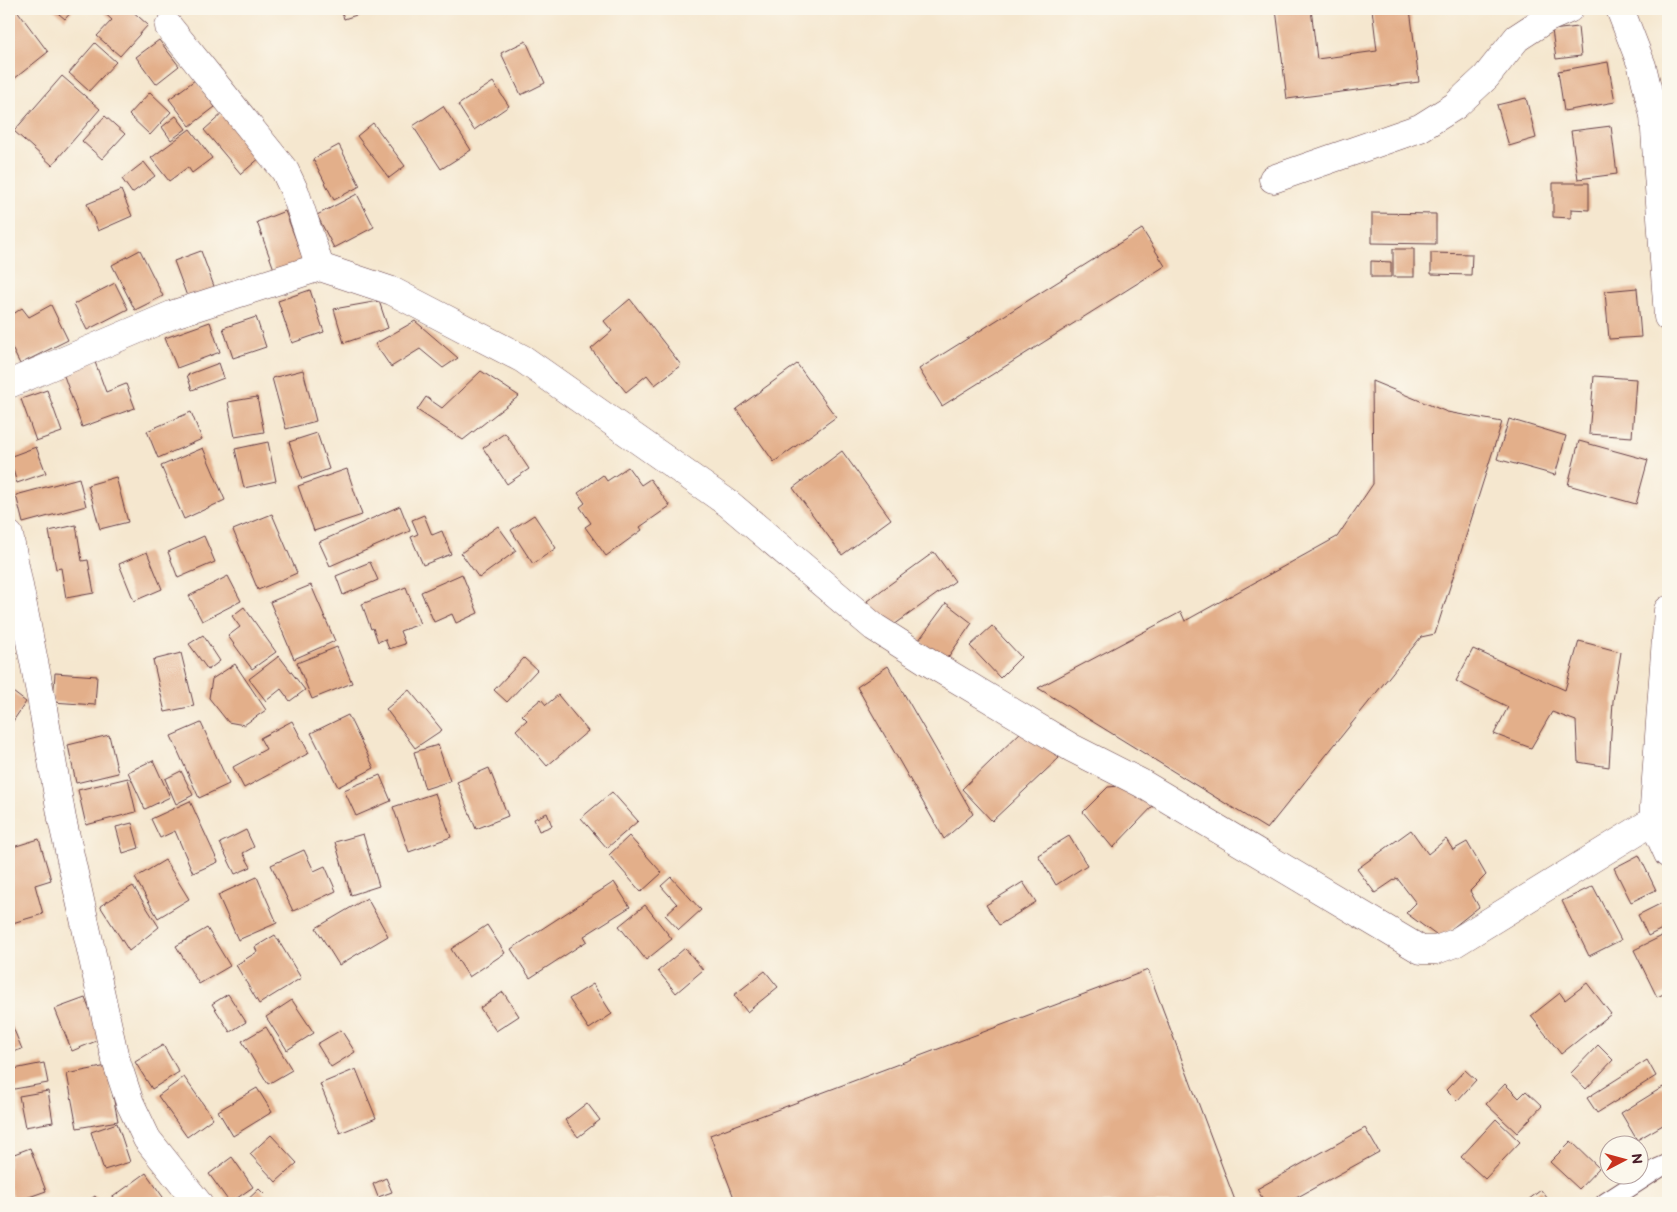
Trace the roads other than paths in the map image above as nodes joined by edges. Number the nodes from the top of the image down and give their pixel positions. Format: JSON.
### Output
{"nodes":[{"id":1,"x":1569,"y":9,"type":"edge"},
{"id":2,"x":1620,"y":9,"type":"edge"},
{"id":3,"x":169,"y":27,"type":"dead end"},
{"id":4,"x":1274,"y":179,"type":"dead end"},
{"id":5,"x":320,"y":267,"type":"junction"},
{"id":6,"x":1668,"y":317,"type":"edge"},
{"id":7,"x":9,"y":384,"type":"edge"},
{"id":8,"x":9,"y":535,"type":"edge"},
{"id":9,"x":1668,"y":610,"type":"edge"},
{"id":10,"x":1653,"y":821,"type":"junction"},
{"id":11,"x":1668,"y":854,"type":"edge"},
{"id":12,"x":1668,"y":1164,"type":"edge"},
{"id":13,"x":198,"y":1203,"type":"edge"},
{"id":14,"x":1605,"y":1203,"type":"edge"}],
"edges":[{"from":1,"to":4,"type":"street"},
{"from":2,"to":6,"type":"street"},
{"from":3,"to":5,"type":"street"},
{"from":5,"to":7,"type":"street"},
{"from":5,"to":10,"type":"street"},
{"from":8,"to":13,"type":"street"},
{"from":9,"to":10,"type":"street"},
{"from":10,"to":11,"type":"street"},
{"from":12,"to":14,"type":"lane"}]}
